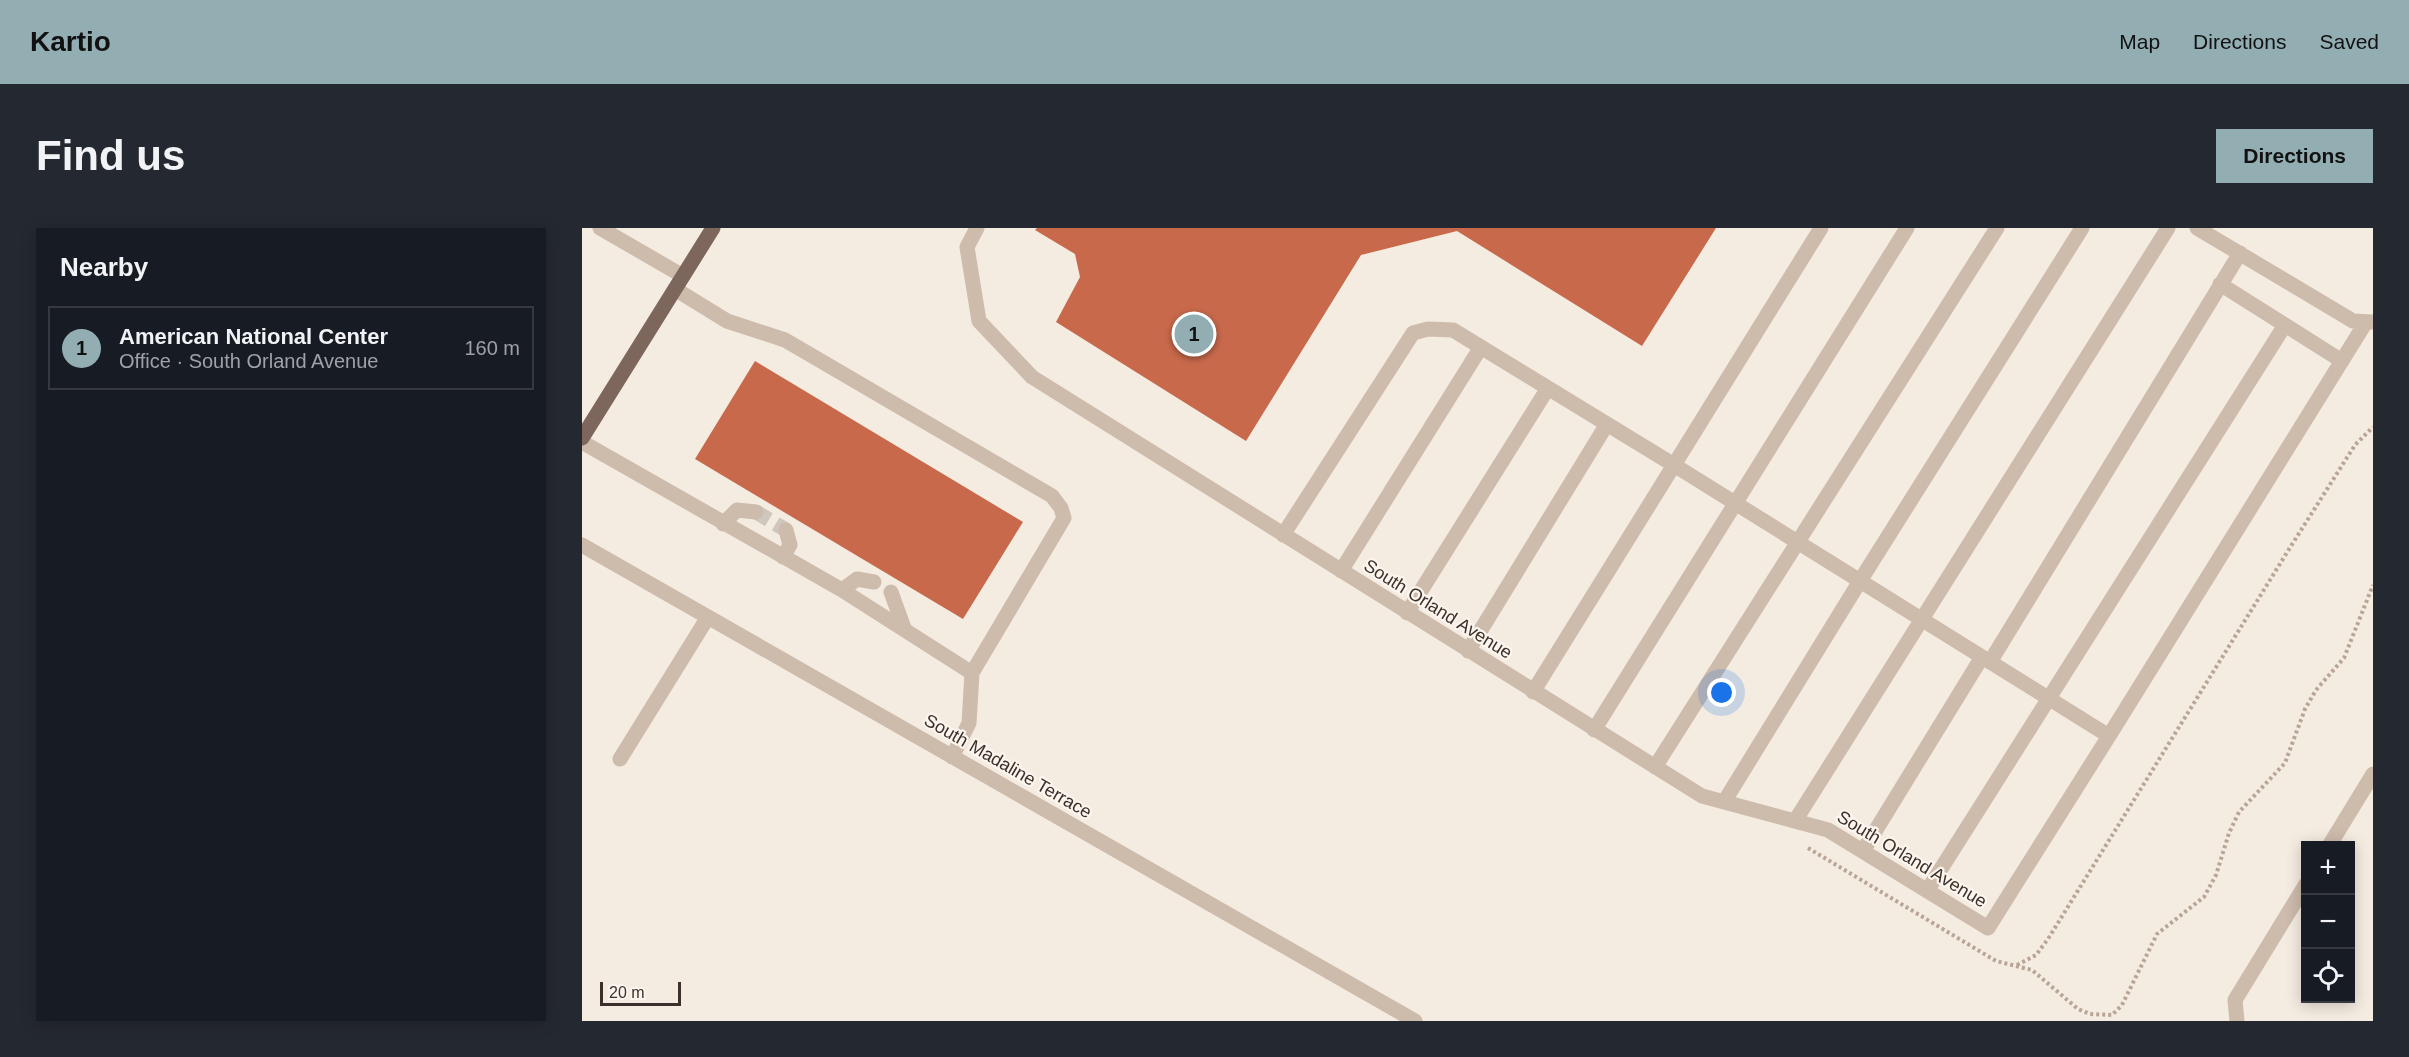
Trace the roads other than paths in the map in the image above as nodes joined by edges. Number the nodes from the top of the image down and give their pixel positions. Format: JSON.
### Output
{"nodes":[{"id":1,"x":600,"y":228,"type":"edge"},
{"id":2,"x":713,"y":228,"type":"edge"},
{"id":3,"x":977,"y":228,"type":"edge"},
{"id":4,"x":1821,"y":228,"type":"edge"},
{"id":5,"x":1907,"y":228,"type":"edge"},
{"id":6,"x":1997,"y":228,"type":"edge"},
{"id":7,"x":2082,"y":228,"type":"edge"},
{"id":8,"x":2169,"y":228,"type":"edge"},
{"id":9,"x":2197,"y":228,"type":"edge"},
{"id":10,"x":2240,"y":253,"type":"junction"},
{"id":11,"x":679,"y":282,"type":"junction"},
{"id":12,"x":2220,"y":284,"type":"junction"},
{"id":13,"x":2370,"y":322,"type":"edge"},
{"id":14,"x":2286,"y":326,"type":"junction"},
{"id":15,"x":1481,"y":347,"type":"junction"},
{"id":16,"x":2342,"y":361,"type":"junction"},
{"id":17,"x":1548,"y":388,"type":"junction"},
{"id":18,"x":1607,"y":424,"type":"junction"},
{"id":19,"x":582,"y":440,"type":"edge"},
{"id":20,"x":1674,"y":465,"type":"junction"},
{"id":21,"x":1736,"y":504,"type":"junction"},
{"id":22,"x":756,"y":512,"type":"tunnel mouth"},
{"id":23,"x":723,"y":524,"type":"junction"},
{"id":24,"x":786,"y":530,"type":"dead end"},
{"id":25,"x":1284,"y":535,"type":"junction"},
{"id":26,"x":1799,"y":543,"type":"junction"},
{"id":27,"x":582,"y":545,"type":"edge"},
{"id":28,"x":783,"y":557,"type":"junction"},
{"id":29,"x":1341,"y":572,"type":"junction"},
{"id":30,"x":1860,"y":581,"type":"junction"},
{"id":31,"x":874,"y":582,"type":"dead end"},
{"id":32,"x":842,"y":590,"type":"junction"},
{"id":33,"x":891,"y":592,"type":"dead end"},
{"id":34,"x":1407,"y":613,"type":"junction"},
{"id":35,"x":708,"y":617,"type":"junction"},
{"id":36,"x":1922,"y":620,"type":"junction"},
{"id":37,"x":904,"y":628,"type":"junction"},
{"id":38,"x":1468,"y":651,"type":"junction"},
{"id":39,"x":1986,"y":660,"type":"junction"},
{"id":40,"x":972,"y":673,"type":"junction"},
{"id":41,"x":1533,"y":692,"type":"junction"},
{"id":42,"x":2049,"y":699,"type":"junction"},
{"id":43,"x":1594,"y":730,"type":"junction"},
{"id":44,"x":2109,"y":736,"type":"junction"},
{"id":45,"x":952,"y":757,"type":"junction"},
{"id":46,"x":620,"y":759,"type":"dead end"},
{"id":47,"x":1655,"y":767,"type":"junction"},
{"id":48,"x":2373,"y":774,"type":"edge"},
{"id":49,"x":1724,"y":802,"type":"junction"},
{"id":50,"x":1795,"y":821,"type":"junction"},
{"id":51,"x":2332,"y":841,"type":"edge"},
{"id":52,"x":1863,"y":851,"type":"junction"},
{"id":53,"x":1927,"y":891,"type":"junction"},
{"id":54,"x":2301,"y":892,"type":"edge"},
{"id":55,"x":1415,"y":1021,"type":"edge"},
{"id":56,"x":2237,"y":1021,"type":"edge"}],
"edges":[{"from":1,"to":11,"type":"street"},
{"from":2,"to":11,"type":"main road"},
{"from":3,"to":25,"type":"street","name":"South Orland Avenue"},
{"from":4,"to":20,"type":"street"},
{"from":5,"to":21,"type":"street"},
{"from":6,"to":26,"type":"street"},
{"from":7,"to":30,"type":"street"},
{"from":8,"to":36,"type":"street"},
{"from":9,"to":10,"type":"street"},
{"from":10,"to":12,"type":"street"},
{"from":10,"to":13,"type":"street"},
{"from":11,"to":19,"type":"main road"},
{"from":11,"to":40,"type":"street"},
{"from":12,"to":14,"type":"street"},
{"from":12,"to":39,"type":"street"},
{"from":13,"to":16,"type":"street"},
{"from":14,"to":16,"type":"street"},
{"from":14,"to":42,"type":"street"},
{"from":15,"to":17,"type":"street"},
{"from":15,"to":25,"type":"street"},
{"from":15,"to":29,"type":"street"},
{"from":16,"to":44,"type":"street"},
{"from":17,"to":18,"type":"street"},
{"from":17,"to":34,"type":"street"},
{"from":18,"to":20,"type":"street"},
{"from":18,"to":38,"type":"street"},
{"from":19,"to":23,"type":"street"},
{"from":20,"to":21,"type":"street"},
{"from":20,"to":41,"type":"street"},
{"from":21,"to":26,"type":"street"},
{"from":21,"to":43,"type":"street"},
{"from":22,"to":23,"type":"street"},
{"from":23,"to":28,"type":"street"},
{"from":24,"to":28,"type":"street"},
{"from":25,"to":29,"type":"street","name":"South Orland Avenue"},
{"from":26,"to":30,"type":"street"},
{"from":26,"to":47,"type":"street"},
{"from":27,"to":35,"type":"street","name":"South Madaline Terrace"},
{"from":28,"to":32,"type":"street"},
{"from":29,"to":34,"type":"street","name":"South Orland Avenue"},
{"from":30,"to":36,"type":"street"},
{"from":30,"to":49,"type":"street"},
{"from":31,"to":32,"type":"street"},
{"from":32,"to":37,"type":"street"},
{"from":33,"to":37,"type":"street"},
{"from":34,"to":38,"type":"street","name":"South Orland Avenue"},
{"from":35,"to":45,"type":"street","name":"South Madaline Terrace"},
{"from":35,"to":46,"type":"street"},
{"from":36,"to":39,"type":"street"},
{"from":36,"to":50,"type":"street"},
{"from":37,"to":40,"type":"street"},
{"from":38,"to":41,"type":"street","name":"South Orland Avenue"},
{"from":39,"to":42,"type":"street"},
{"from":39,"to":52,"type":"street"},
{"from":40,"to":45,"type":"street"},
{"from":41,"to":43,"type":"street","name":"South Orland Avenue"},
{"from":42,"to":44,"type":"street"},
{"from":42,"to":53,"type":"street"},
{"from":43,"to":47,"type":"street","name":"South Orland Avenue"},
{"from":44,"to":53,"type":"street","name":"South Orland Avenue"},
{"from":45,"to":55,"type":"street","name":"South Madaline Terrace"},
{"from":47,"to":49,"type":"street","name":"South Orland Avenue"},
{"from":48,"to":51,"type":"street"},
{"from":49,"to":50,"type":"street","name":"South Orland Avenue"},
{"from":50,"to":52,"type":"street","name":"South Orland Avenue"},
{"from":52,"to":53,"type":"street","name":"South Orland Avenue"},
{"from":54,"to":56,"type":"street"}]}
